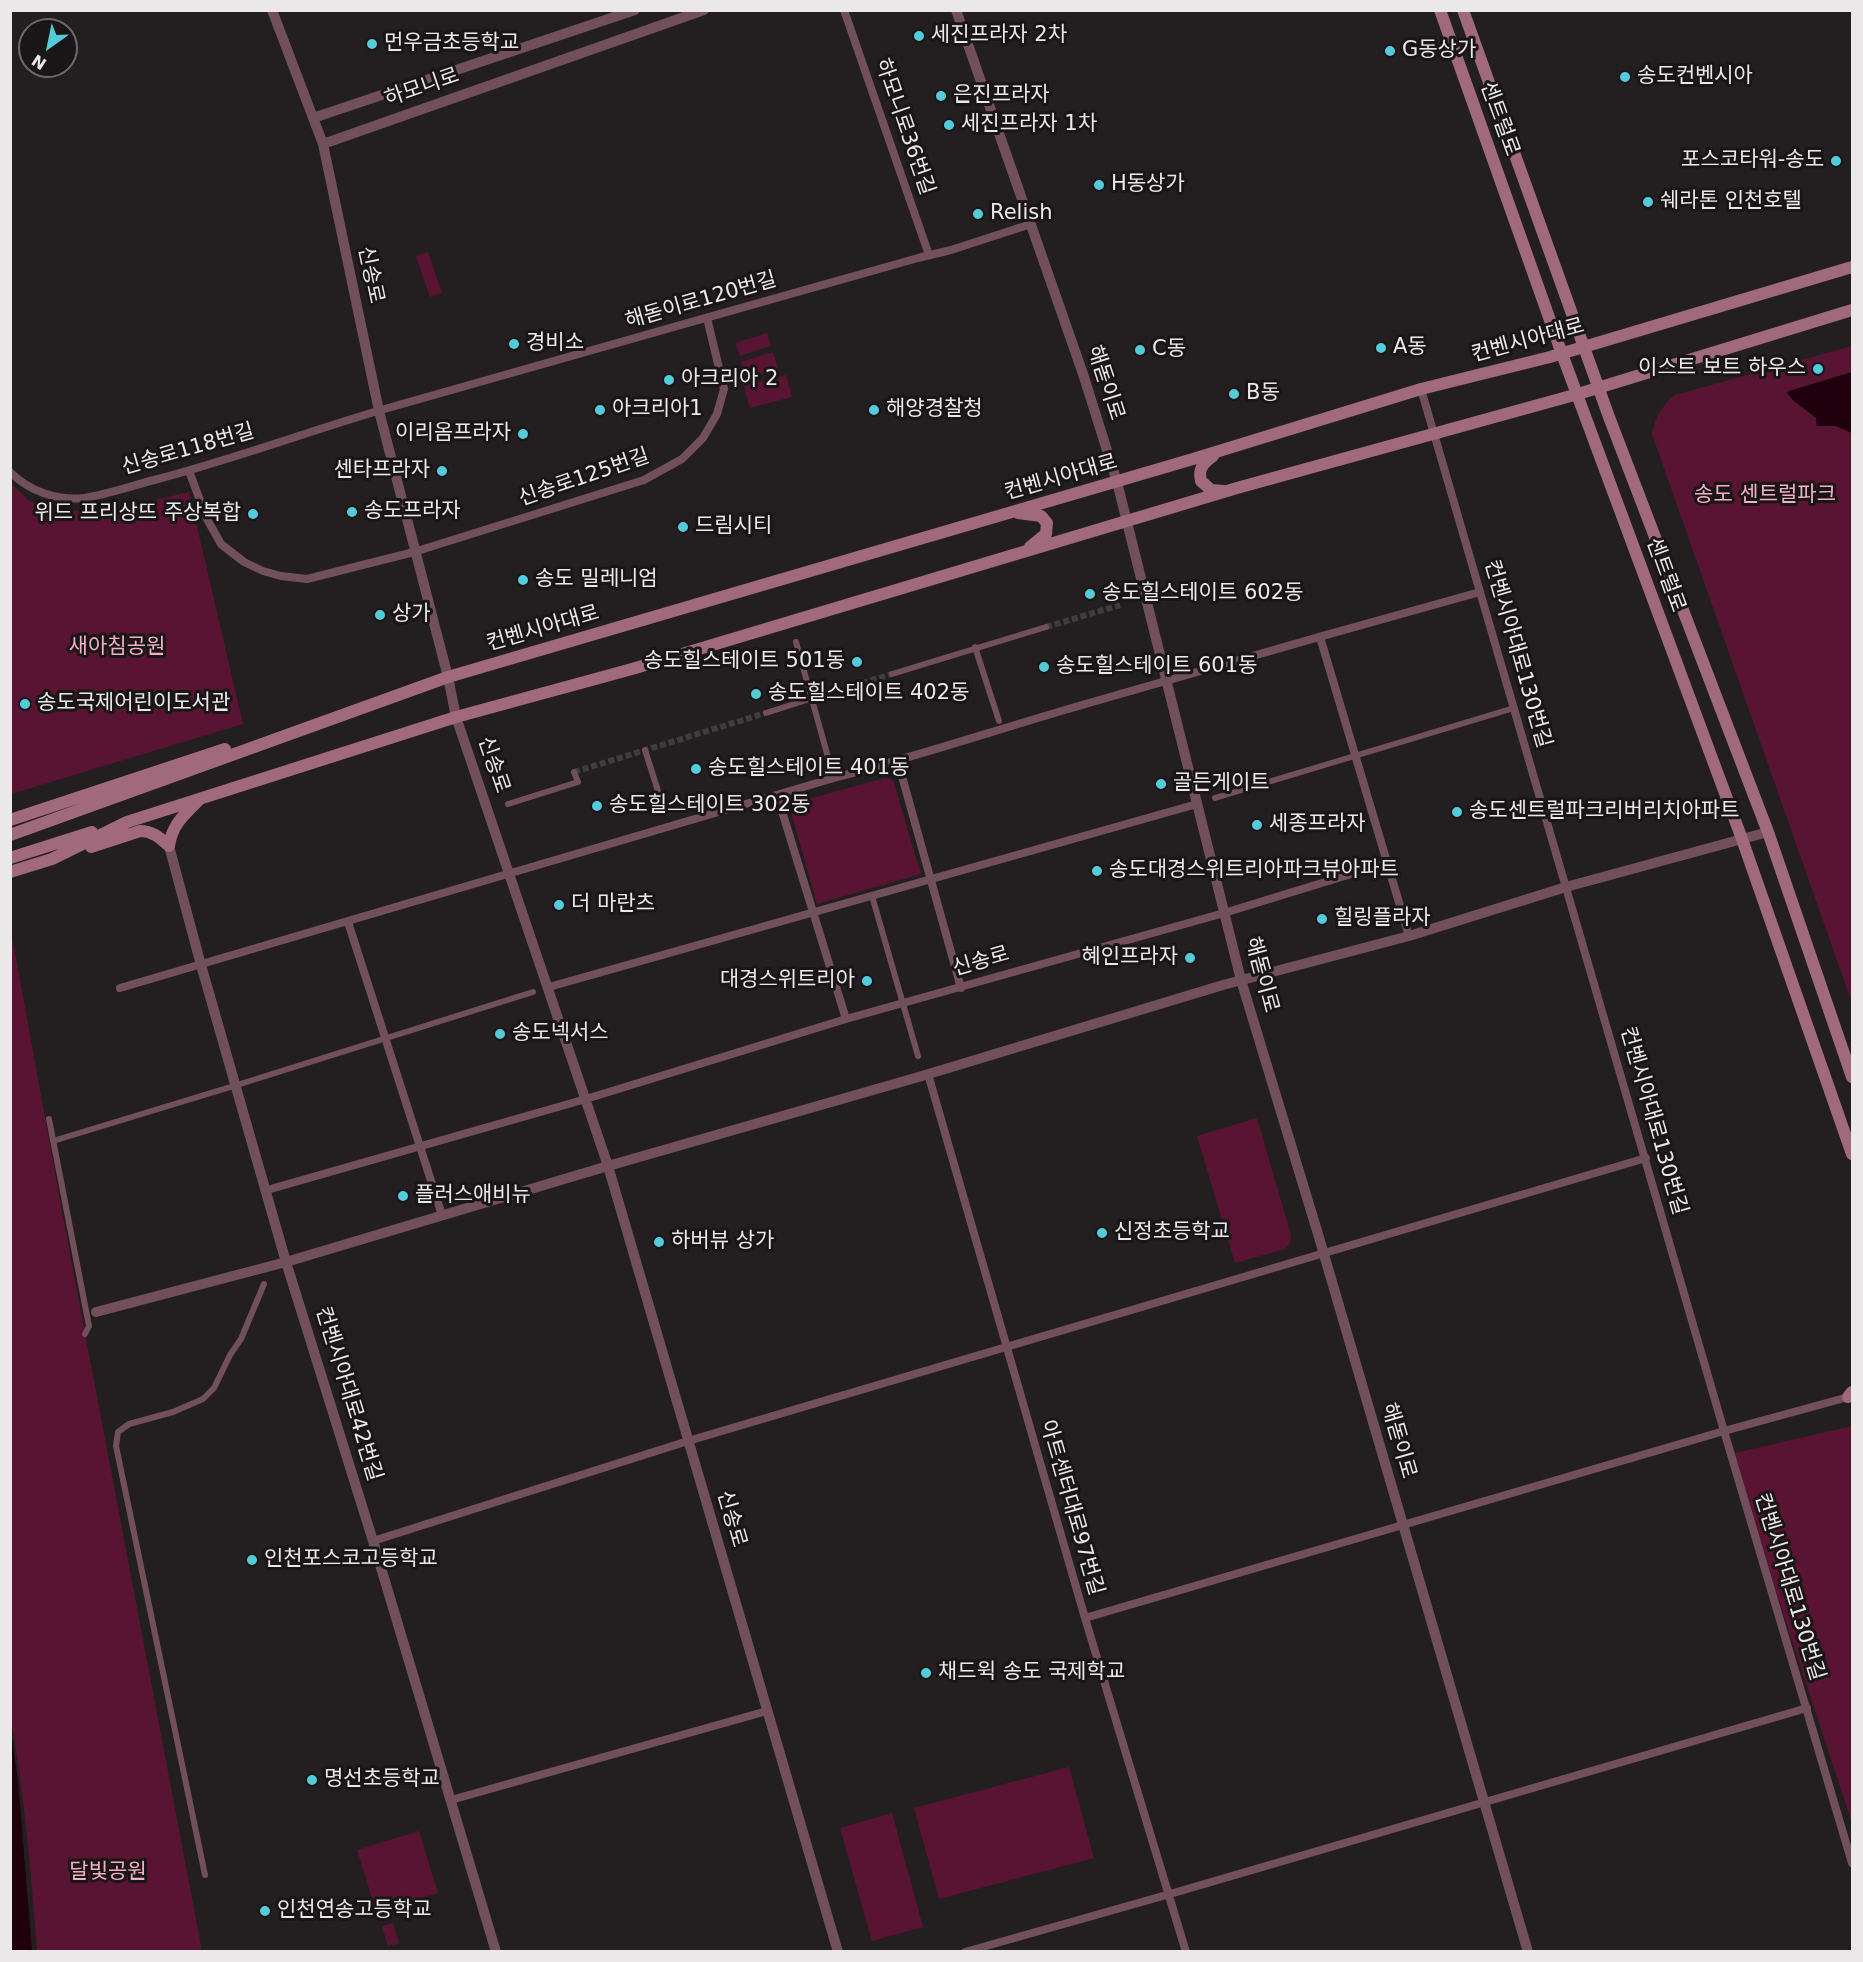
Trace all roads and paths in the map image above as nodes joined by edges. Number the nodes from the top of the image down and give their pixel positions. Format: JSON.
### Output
{"nodes":[{"id":1,"x":272,"y":10,"type":"edge"},
{"id":2,"x":635,"y":10,"type":"edge"},
{"id":3,"x":704,"y":10,"type":"edge"},
{"id":4,"x":844,"y":10,"type":"edge"},
{"id":5,"x":956,"y":10,"type":"edge"},
{"id":6,"x":1440,"y":10,"type":"edge"},
{"id":7,"x":1462,"y":10,"type":"edge"},
{"id":8,"x":313,"y":118,"type":"junction"},
{"id":9,"x":323,"y":144,"type":"junction"},
{"id":10,"x":1031,"y":224,"type":"junction"},
{"id":11,"x":929,"y":255,"type":"junction"},
{"id":12,"x":1852,"y":267,"type":"edge"},
{"id":13,"x":1852,"y":310,"type":"edge"},
{"id":14,"x":707,"y":318,"type":"junction"},
{"id":15,"x":1584,"y":347,"type":"junction"},
{"id":16,"x":1562,"y":354,"type":"junction"},
{"id":17,"x":1598,"y":387,"type":"junction"},
{"id":18,"x":1421,"y":389,"type":"junction"},
{"id":19,"x":1578,"y":394,"type":"junction"},
{"id":20,"x":379,"y":411,"type":"junction"},
{"id":21,"x":1434,"y":434,"type":"junction"},
{"id":22,"x":1222,"y":451,"type":"junction"},
{"id":23,"x":189,"y":471,"type":"junction"},
{"id":24,"x":10,"y":472,"type":"edge"},
{"id":25,"x":1117,"y":482,"type":"junction"},
{"id":26,"x":1237,"y":488,"type":"junction"},
{"id":27,"x":1008,"y":513,"type":"junction"},
{"id":28,"x":1127,"y":521,"type":"junction"},
{"id":29,"x":414,"y":552,"type":"junction"},
{"id":30,"x":1018,"y":554,"type":"junction"},
{"id":31,"x":1480,"y":592,"type":"junction"},
{"id":32,"x":1046,"y":627,"type":"tunnel mouth"},
{"id":33,"x":1320,"y":637,"type":"junction"},
{"id":34,"x":796,"y":642,"type":"dead end"},
{"id":35,"x":975,"y":647,"type":"junction"},
{"id":36,"x":892,"y":674,"type":"tunnel mouth"},
{"id":37,"x":448,"y":677,"type":"junction"},
{"id":38,"x":1166,"y":680,"type":"junction"},
{"id":39,"x":819,"y":696,"type":"tunnel mouth"},
{"id":40,"x":1514,"y":708,"type":"junction"},
{"id":41,"x":766,"y":713,"type":"tunnel mouth"},
{"id":42,"x":456,"y":717,"type":"junction"},
{"id":43,"x":999,"y":721,"type":"dead end"},
{"id":44,"x":284,"y":735,"type":"junction"},
{"id":45,"x":645,"y":750,"type":"dead end"},
{"id":46,"x":1355,"y":756,"type":"junction"},
{"id":47,"x":898,"y":762,"type":"junction"},
{"id":48,"x":831,"y":768,"type":"dead end"},
{"id":49,"x":574,"y":772,"type":"tunnel mouth"},
{"id":50,"x":777,"y":795,"type":"junction"},
{"id":51,"x":202,"y":797,"type":"junction"},
{"id":52,"x":1215,"y":798,"type":"dead end"},
{"id":53,"x":508,"y":804,"type":"dead end"},
{"id":54,"x":1197,"y":804,"type":"junction"},
{"id":55,"x":665,"y":813,"type":"dead end"},
{"id":56,"x":10,"y":820,"type":"edge"},
{"id":57,"x":127,"y":822,"type":"junction"},
{"id":58,"x":1768,"y":832,"type":"junction"},
{"id":59,"x":10,"y":835,"type":"edge"},
{"id":60,"x":1742,"y":839,"type":"junction"},
{"id":61,"x":169,"y":846,"type":"junction"},
{"id":62,"x":10,"y":858,"type":"edge"},
{"id":63,"x":52,"y":859,"type":"junction"},
{"id":64,"x":1387,"y":863,"type":"junction"},
{"id":65,"x":10,"y":872,"type":"edge"},
{"id":66,"x":510,"y":874,"type":"junction"},
{"id":67,"x":932,"y":879,"type":"junction"},
{"id":68,"x":1566,"y":887,"type":"junction"},
{"id":69,"x":872,"y":896,"type":"junction"},
{"id":70,"x":814,"y":913,"type":"junction"},
{"id":71,"x":1224,"y":913,"type":"junction"},
{"id":72,"x":348,"y":922,"type":"junction"},
{"id":73,"x":1409,"y":936,"type":"junction"},
{"id":74,"x":201,"y":965,"type":"junction"},
{"id":75,"x":1241,"y":980,"type":"junction"},
{"id":76,"x":549,"y":987,"type":"junction"},
{"id":77,"x":120,"y":988,"type":"dead end"},
{"id":78,"x":961,"y":988,"type":"junction"},
{"id":79,"x":533,"y":992,"type":"dead end"},
{"id":80,"x":903,"y":1004,"type":"junction"},
{"id":81,"x":846,"y":1019,"type":"junction"},
{"id":82,"x":386,"y":1038,"type":"junction"},
{"id":83,"x":918,"y":1056,"type":"dead end"},
{"id":84,"x":928,"y":1074,"type":"junction"},
{"id":85,"x":1852,"y":1077,"type":"edge"},
{"id":86,"x":237,"y":1085,"type":"junction"},
{"id":87,"x":586,"y":1099,"type":"junction"},
{"id":88,"x":49,"y":1119,"type":"dead end"},
{"id":89,"x":53,"y":1141,"type":"junction"},
{"id":90,"x":421,"y":1146,"type":"junction"},
{"id":91,"x":1852,"y":1154,"type":"edge"},
{"id":92,"x":1646,"y":1158,"type":"junction"},
{"id":93,"x":608,"y":1166,"type":"junction"},
{"id":94,"x":267,"y":1190,"type":"junction"},
{"id":95,"x":442,"y":1215,"type":"junction"},
{"id":96,"x":1323,"y":1252,"type":"junction"},
{"id":97,"x":286,"y":1262,"type":"junction"},
{"id":98,"x":264,"y":1284,"type":"dead end"},
{"id":99,"x":96,"y":1312,"type":"dead end"},
{"id":100,"x":85,"y":1334,"type":"dead end"},
{"id":101,"x":1006,"y":1348,"type":"junction"},
{"id":102,"x":1851,"y":1395,"type":"edge"},
{"id":103,"x":1724,"y":1431,"type":"junction"},
{"id":104,"x":688,"y":1441,"type":"junction"},
{"id":105,"x":1403,"y":1526,"type":"junction"},
{"id":106,"x":373,"y":1541,"type":"junction"},
{"id":107,"x":1085,"y":1618,"type":"junction"},
{"id":108,"x":1806,"y":1708,"type":"junction"},
{"id":109,"x":767,"y":1711,"type":"junction"},
{"id":110,"x":451,"y":1800,"type":"junction"},
{"id":111,"x":1484,"y":1801,"type":"junction"},
{"id":112,"x":1852,"y":1863,"type":"edge"},
{"id":113,"x":205,"y":1875,"type":"dead end"},
{"id":114,"x":1170,"y":1894,"type":"junction"},
{"id":115,"x":496,"y":1952,"type":"edge"},
{"id":116,"x":838,"y":1952,"type":"edge"},
{"id":117,"x":965,"y":1952,"type":"edge"},
{"id":118,"x":1186,"y":1952,"type":"edge"},
{"id":119,"x":1528,"y":1952,"type":"edge"}],
"edges":[{"from":1,"to":8,"type":"street","name":"신송로"},
{"from":2,"to":8,"type":"street","name":"하모니로"},
{"from":3,"to":9,"type":"street","name":"하모니로"},
{"from":4,"to":11,"type":"street","name":"하모니로36번길"},
{"from":5,"to":10,"type":"street","name":"해돋이로"},
{"from":6,"to":16,"type":"main road","name":"센트럴로"},
{"from":7,"to":15,"type":"main road","name":"센트럴로"},
{"from":8,"to":9,"type":"street","name":"신송로"},
{"from":9,"to":20,"type":"street","name":"신송로"},
{"from":10,"to":11,"type":"street","name":"해돋이로120번길"},
{"from":10,"to":25,"type":"street","name":"해돋이로"},
{"from":11,"to":14,"type":"street","name":"해돋이로120번길"},
{"from":12,"to":15,"type":"main road","name":"컨벤시아대로"},
{"from":13,"to":17,"type":"main road"},
{"from":14,"to":20,"type":"street","name":"해돋이로120번길"},
{"from":14,"to":29,"type":"street","name":"신송로125번길"},
{"from":15,"to":16,"type":"main road","name":"컨벤시아대로"},
{"from":15,"to":17,"type":"main road","name":"센트럴로"},
{"from":16,"to":18,"type":"main road","name":"컨벤시아대로"},
{"from":16,"to":19,"type":"main road","name":"센트럴로"},
{"from":17,"to":19,"type":"main road"},
{"from":17,"to":58,"type":"main road","name":"센트럴로"},
{"from":18,"to":21,"type":"street","name":"컨벤시아대로130번길"},
{"from":18,"to":22,"type":"main road","name":"컨벤시아대로"},
{"from":19,"to":21,"type":"main road"},
{"from":19,"to":60,"type":"main road","name":"센트럴로"},
{"from":20,"to":23,"type":"street","name":"신송로118번길"},
{"from":20,"to":29,"type":"street","name":"신송로"},
{"from":21,"to":26,"type":"main road"},
{"from":21,"to":31,"type":"street","name":"컨벤시아대로130번길"},
{"from":22,"to":25,"type":"main road","name":"컨벤시아대로"},
{"from":22,"to":26,"type":"main road"},
{"from":23,"to":24,"type":"street","name":"신송로118번길"},
{"from":23,"to":29,"type":"street"},
{"from":25,"to":27,"type":"main road","name":"컨벤시아대로"},
{"from":25,"to":28,"type":"street","name":"해돋이로"},
{"from":26,"to":28,"type":"main road"},
{"from":27,"to":30,"type":"main road"},
{"from":27,"to":37,"type":"main road","name":"컨벤시아대로"},
{"from":28,"to":30,"type":"main road"},
{"from":28,"to":38,"type":"street","name":"해돋이로"},
{"from":29,"to":37,"type":"street","name":"신송로"},
{"from":30,"to":42,"type":"main road"},
{"from":31,"to":33,"type":"street"},
{"from":31,"to":40,"type":"street","name":"컨벤시아대로130번길"},
{"from":32,"to":35,"type":"street"},
{"from":33,"to":38,"type":"street"},
{"from":33,"to":46,"type":"street"},
{"from":34,"to":48,"type":"street"},
{"from":35,"to":36,"type":"street"},
{"from":35,"to":43,"type":"street"},
{"from":37,"to":42,"type":"street","name":"신송로"},
{"from":37,"to":44,"type":"main road","name":"컨벤시아대로"},
{"from":38,"to":47,"type":"street"},
{"from":38,"to":54,"type":"street","name":"해돋이로"},
{"from":39,"to":41,"type":"street"},
{"from":40,"to":46,"type":"street"},
{"from":40,"to":68,"type":"street","name":"컨벤시아대로130번길"},
{"from":42,"to":51,"type":"main road"},
{"from":42,"to":66,"type":"street","name":"신송로"},
{"from":44,"to":56,"type":"main road","name":"컨벤시아대로"},
{"from":44,"to":59,"type":"main road","name":"컨벤시아대로"},
{"from":45,"to":55,"type":"street"},
{"from":46,"to":52,"type":"street"},
{"from":46,"to":64,"type":"street"},
{"from":47,"to":50,"type":"street"},
{"from":47,"to":67,"type":"street"},
{"from":49,"to":53,"type":"street"},
{"from":50,"to":66,"type":"street"},
{"from":50,"to":70,"type":"street"},
{"from":51,"to":57,"type":"main road"},
{"from":51,"to":61,"type":"main road"},
{"from":54,"to":67,"type":"street"},
{"from":54,"to":71,"type":"street","name":"해돋이로"},
{"from":57,"to":62,"type":"main road"},
{"from":57,"to":63,"type":"main road"},
{"from":58,"to":60,"type":"street"},
{"from":58,"to":85,"type":"main road","name":"센트럴로"},
{"from":60,"to":68,"type":"street"},
{"from":60,"to":91,"type":"main road","name":"센트럴로"},
{"from":61,"to":63,"type":"main road"},
{"from":61,"to":74,"type":"street","name":"컨벤시아대로42번길"},
{"from":63,"to":65,"type":"main road"},
{"from":64,"to":71,"type":"street","name":"신송로"},
{"from":64,"to":73,"type":"street"},
{"from":66,"to":72,"type":"street"},
{"from":66,"to":76,"type":"street","name":"신송로"},
{"from":67,"to":69,"type":"street"},
{"from":67,"to":78,"type":"street"},
{"from":68,"to":73,"type":"street"},
{"from":68,"to":92,"type":"street","name":"컨벤시아대로130번길"},
{"from":69,"to":70,"type":"street"},
{"from":69,"to":80,"type":"street"},
{"from":70,"to":76,"type":"street"},
{"from":70,"to":81,"type":"street"},
{"from":71,"to":75,"type":"street","name":"해돋이로"},
{"from":71,"to":78,"type":"street","name":"신송로"},
{"from":72,"to":74,"type":"street"},
{"from":72,"to":82,"type":"street"},
{"from":73,"to":75,"type":"street"},
{"from":74,"to":77,"type":"street"},
{"from":74,"to":86,"type":"street","name":"컨벤시아대로42번길"},
{"from":75,"to":84,"type":"street"},
{"from":75,"to":96,"type":"street","name":"해돋이로"},
{"from":76,"to":87,"type":"street","name":"신송로"},
{"from":78,"to":80,"type":"street","name":"신송로"},
{"from":79,"to":82,"type":"street"},
{"from":80,"to":81,"type":"street","name":"신송로"},
{"from":80,"to":83,"type":"street"},
{"from":81,"to":87,"type":"street","name":"신송로"},
{"from":82,"to":86,"type":"street"},
{"from":82,"to":90,"type":"street"},
{"from":84,"to":93,"type":"street"},
{"from":84,"to":101,"type":"street","name":"아트센터대로97번길"},
{"from":86,"to":89,"type":"street"},
{"from":86,"to":94,"type":"street","name":"컨벤시아대로42번길"},
{"from":87,"to":90,"type":"street"},
{"from":87,"to":93,"type":"street","name":"신송로"},
{"from":88,"to":89,"type":"street"},
{"from":89,"to":100,"type":"street"},
{"from":90,"to":94,"type":"street"},
{"from":90,"to":95,"type":"street"},
{"from":92,"to":96,"type":"street"},
{"from":92,"to":103,"type":"street","name":"컨벤시아대로130번길"},
{"from":93,"to":95,"type":"street"},
{"from":93,"to":104,"type":"street","name":"신송로"},
{"from":94,"to":97,"type":"street","name":"컨벤시아대로42번길"},
{"from":95,"to":97,"type":"street"},
{"from":96,"to":101,"type":"street"},
{"from":96,"to":105,"type":"street","name":"해돋이로"},
{"from":97,"to":99,"type":"street"},
{"from":97,"to":106,"type":"street","name":"컨벤시아대로42번길"},
{"from":98,"to":113,"type":"street"},
{"from":101,"to":104,"type":"street"},
{"from":101,"to":107,"type":"street","name":"아트센터대로97번길"},
{"from":102,"to":103,"type":"street"},
{"from":103,"to":105,"type":"street"},
{"from":103,"to":108,"type":"street","name":"컨벤시아대로130번길"},
{"from":104,"to":106,"type":"street"},
{"from":104,"to":109,"type":"street","name":"신송로"},
{"from":105,"to":107,"type":"street"},
{"from":105,"to":111,"type":"street","name":"해돋이로"},
{"from":106,"to":110,"type":"street","name":"컨벤시아대로42번길"},
{"from":107,"to":114,"type":"street","name":"아트센터대로97번길"},
{"from":108,"to":111,"type":"street"},
{"from":108,"to":112,"type":"street","name":"컨벤시아대로130번길"},
{"from":109,"to":110,"type":"street"},
{"from":109,"to":116,"type":"street","name":"신송로"},
{"from":110,"to":115,"type":"street","name":"컨벤시아대로42번길"},
{"from":111,"to":114,"type":"street"},
{"from":111,"to":119,"type":"street","name":"해돋이로"},
{"from":114,"to":117,"type":"street"},
{"from":114,"to":118,"type":"street","name":"아트센터대로97번길"}]}
